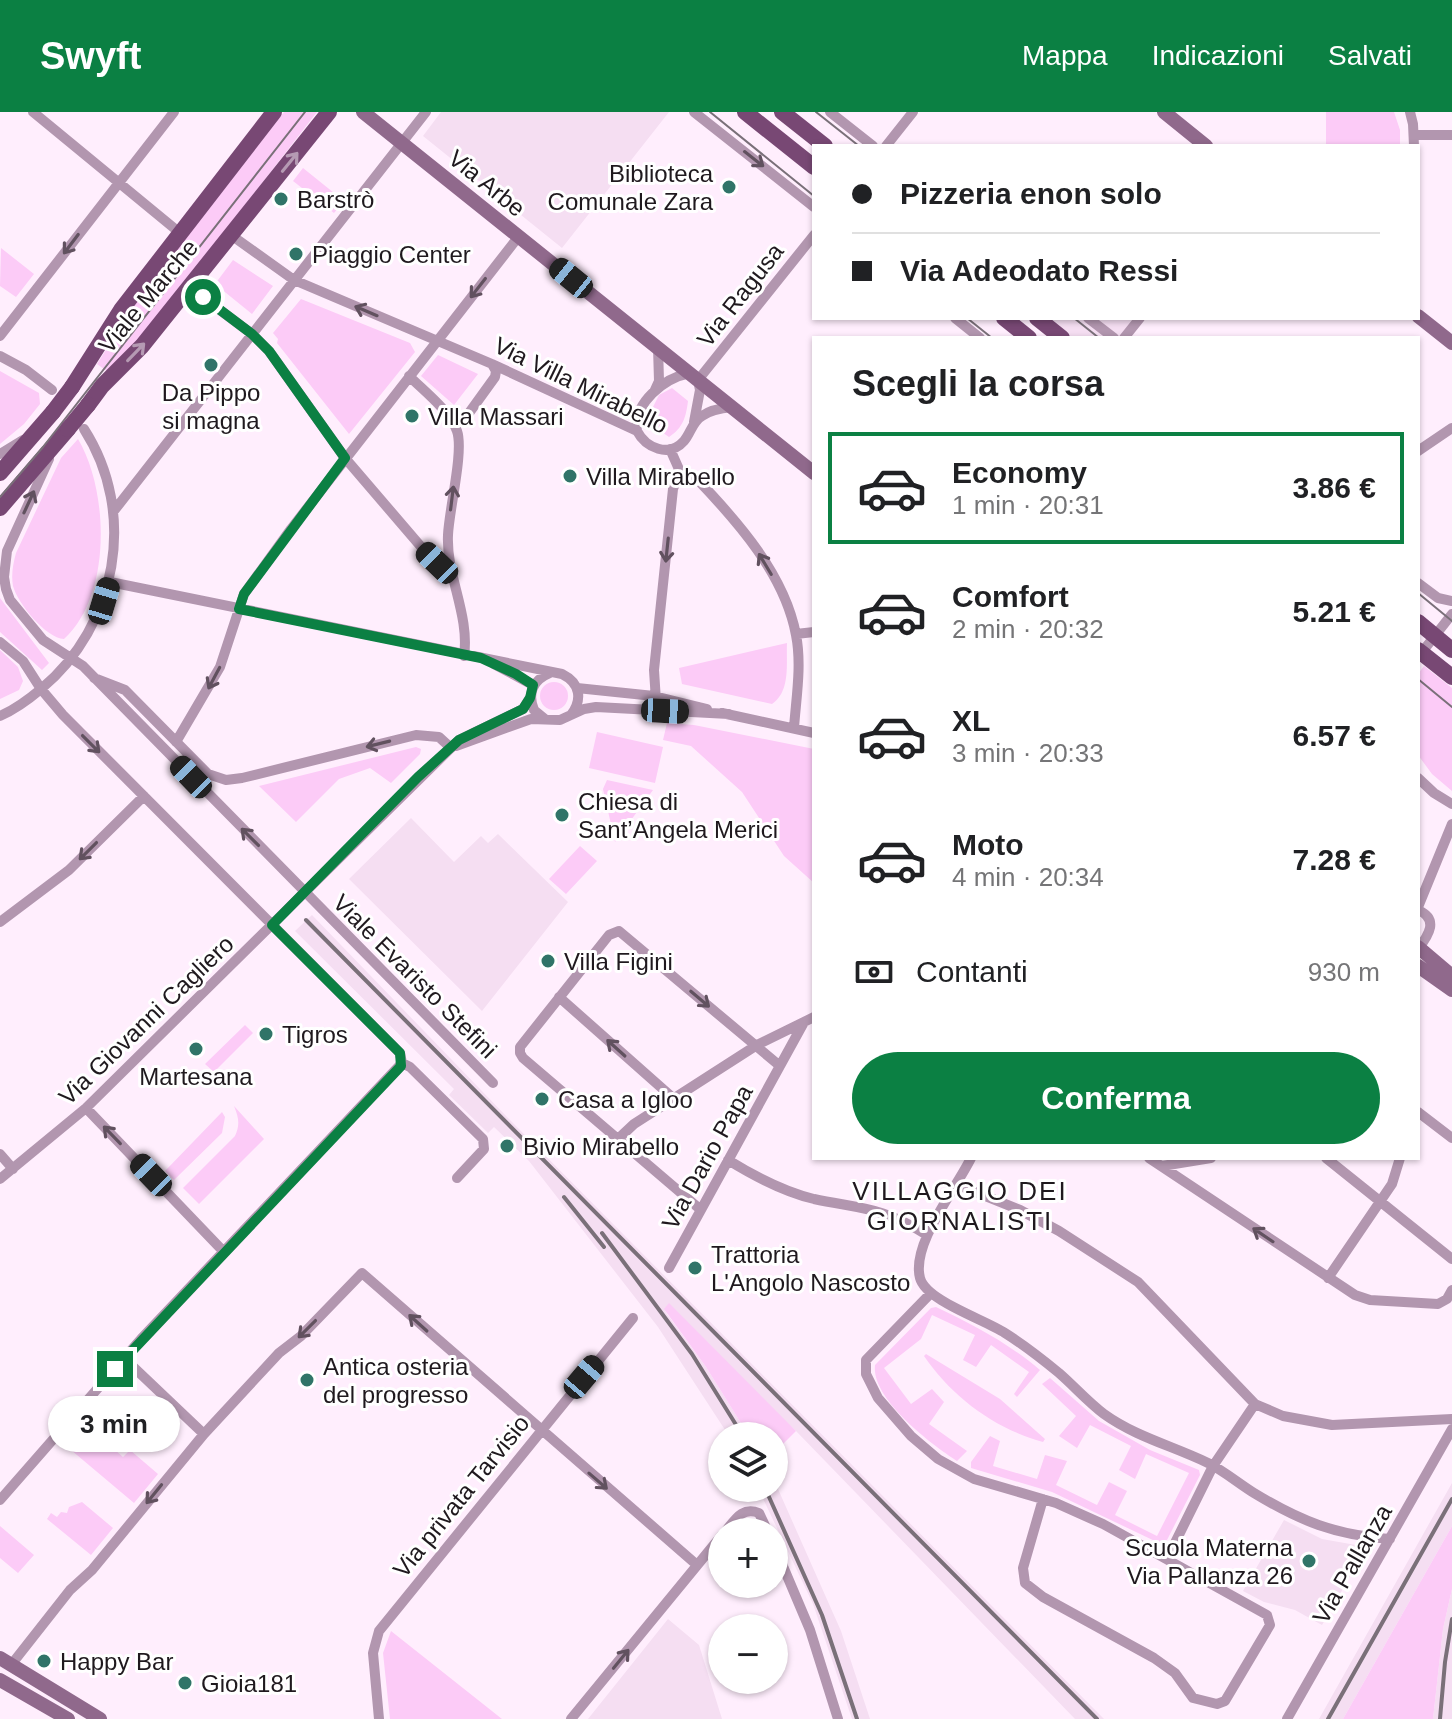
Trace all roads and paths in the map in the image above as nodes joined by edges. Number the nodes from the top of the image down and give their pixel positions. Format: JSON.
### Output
{"nodes":[{"id":1,"x":33,"y":112,"type":"edge"},
{"id":2,"x":174,"y":112,"type":"edge"},
{"id":3,"x":274,"y":112,"type":"edge"},
{"id":4,"x":329,"y":112,"type":"edge"},
{"id":5,"x":363,"y":112,"type":"edge"},
{"id":6,"x":426,"y":112,"type":"edge"},
{"id":7,"x":694,"y":112,"type":"edge"},
{"id":8,"x":745,"y":112,"type":"edge"},
{"id":9,"x":782,"y":112,"type":"edge"},
{"id":10,"x":830,"y":112,"type":"edge"},
{"id":11,"x":913,"y":112,"type":"edge"},
{"id":12,"x":1164,"y":112,"type":"edge"},
{"id":13,"x":1410,"y":112,"type":"edge"},
{"id":14,"x":1452,"y":135,"type":"edge"},
{"id":15,"x":1414,"y":140,"type":"edge"},
{"id":16,"x":402,"y":143,"type":"junction"},
{"id":17,"x":822,"y":144,"type":"edge"},
{"id":18,"x":870,"y":144,"type":"edge"},
{"id":19,"x":888,"y":144,"type":"edge"},
{"id":20,"x":1204,"y":144,"type":"edge"},
{"id":21,"x":812,"y":165,"type":"edge"},
{"id":22,"x":118,"y":183,"type":"junction"},
{"id":23,"x":812,"y":205,"type":"edge"},
{"id":24,"x":180,"y":233,"type":"junction"},
{"id":25,"x":231,"y":235,"type":"junction"},
{"id":26,"x":519,"y":236,"type":"junction"},
{"id":27,"x":812,"y":237,"type":"edge"},
{"id":28,"x":294,"y":280,"type":"junction"},
{"id":29,"x":189,"y":287,"type":"junction"},
{"id":30,"x":1420,"y":318,"type":"edge"},
{"id":31,"x":958,"y":320,"type":"edge"},
{"id":32,"x":1006,"y":320,"type":"edge"},
{"id":33,"x":1040,"y":320,"type":"edge"},
{"id":34,"x":1091,"y":320,"type":"edge"},
{"id":35,"x":1138,"y":320,"type":"edge"},
{"id":36,"x":252,"y":334,"type":"junction"},
{"id":37,"x":0,"y":336,"type":"edge"},
{"id":38,"x":978,"y":336,"type":"edge"},
{"id":39,"x":1026,"y":336,"type":"edge"},
{"id":40,"x":1060,"y":336,"type":"edge"},
{"id":41,"x":1111,"y":336,"type":"edge"},
{"id":42,"x":1126,"y":336,"type":"edge"},
{"id":43,"x":437,"y":340,"type":"junction"},
{"id":44,"x":1452,"y":343,"type":"edge"},
{"id":45,"x":658,"y":347,"type":"junction"},
{"id":46,"x":0,"y":356,"type":"edge"},
{"id":47,"x":492,"y":364,"type":"junction"},
{"id":48,"x":409,"y":376,"type":"junction"},
{"id":49,"x":694,"y":377,"type":"junction"},
{"id":50,"x":52,"y":390,"type":"dead end"},
{"id":51,"x":653,"y":394,"type":"junction"},
{"id":52,"x":732,"y":407,"type":"junction"},
{"id":53,"x":449,"y":418,"type":"junction"},
{"id":54,"x":693,"y":424,"type":"junction"},
{"id":55,"x":1452,"y":428,"type":"edge"},
{"id":56,"x":76,"y":429,"type":"junction"},
{"id":57,"x":637,"y":431,"type":"junction"},
{"id":58,"x":35,"y":433,"type":"junction"},
{"id":59,"x":55,"y":446,"type":"junction"},
{"id":60,"x":670,"y":449,"type":"junction"},
{"id":61,"x":1420,"y":450,"type":"edge"},
{"id":62,"x":0,"y":454,"type":"edge"},
{"id":63,"x":345,"y":458,"type":"junction"},
{"id":64,"x":812,"y":471,"type":"edge"},
{"id":65,"x":0,"y":473,"type":"edge"},
{"id":66,"x":682,"y":476,"type":"junction"},
{"id":67,"x":0,"y":508,"type":"edge"},
{"id":68,"x":113,"y":512,"type":"junction"},
{"id":69,"x":451,"y":576,"type":"junction"},
{"id":70,"x":110,"y":582,"type":"junction"},
{"id":71,"x":1420,"y":584,"type":"edge"},
{"id":72,"x":1452,"y":601,"type":"edge"},
{"id":73,"x":239,"y":609,"type":"junction"},
{"id":74,"x":1452,"y":614,"type":"edge"},
{"id":75,"x":1420,"y":624,"type":"edge"},
{"id":76,"x":812,"y":632,"type":"edge"},
{"id":77,"x":796,"y":634,"type":"junction"},
{"id":78,"x":1435,"y":636,"type":"junction"},
{"id":79,"x":0,"y":642,"type":"edge"},
{"id":80,"x":1452,"y":650,"type":"edge"},
{"id":81,"x":1420,"y":652,"type":"edge"},
{"id":82,"x":1420,"y":654,"type":"edge"},
{"id":83,"x":464,"y":656,"type":"junction"},
{"id":84,"x":72,"y":658,"type":"junction"},
{"id":85,"x":481,"y":658,"type":"junction"},
{"id":86,"x":550,"y":673,"type":"junction"},
{"id":87,"x":92,"y":677,"type":"junction"},
{"id":88,"x":1452,"y":677,"type":"edge"},
{"id":89,"x":533,"y":685,"type":"junction"},
{"id":90,"x":577,"y":688,"type":"junction"},
{"id":91,"x":41,"y":689,"type":"junction"},
{"id":92,"x":654,"y":696,"type":"junction"},
{"id":93,"x":530,"y":698,"type":"junction"},
{"id":94,"x":659,"y":711,"type":"junction"},
{"id":95,"x":729,"y":714,"type":"junction"},
{"id":96,"x":571,"y":715,"type":"junction"},
{"id":97,"x":0,"y":716,"type":"edge"},
{"id":98,"x":545,"y":719,"type":"junction"},
{"id":99,"x":794,"y":728,"type":"junction"},
{"id":100,"x":812,"y":732,"type":"edge"},
{"id":101,"x":176,"y":742,"type":"junction"},
{"id":102,"x":451,"y":748,"type":"junction"},
{"id":103,"x":1420,"y":780,"type":"edge"},
{"id":104,"x":144,"y":796,"type":"junction"},
{"id":105,"x":1452,"y":804,"type":"edge"},
{"id":106,"x":1452,"y":824,"type":"edge"},
{"id":107,"x":304,"y":893,"type":"junction"},
{"id":108,"x":1420,"y":904,"type":"edge"},
{"id":109,"x":1420,"y":911,"type":"edge"},
{"id":110,"x":0,"y":922,"type":"edge"},
{"id":111,"x":272,"y":925,"type":"junction"},
{"id":112,"x":1420,"y":946,"type":"edge"},
{"id":113,"x":1420,"y":950,"type":"edge"},
{"id":114,"x":1420,"y":967,"type":"edge"},
{"id":115,"x":1452,"y":976,"type":"edge"},
{"id":116,"x":1452,"y":990,"type":"edge"},
{"id":117,"x":559,"y":997,"type":"junction"},
{"id":118,"x":812,"y":1018,"type":"edge"},
{"id":119,"x":803,"y":1024,"type":"junction"},
{"id":120,"x":757,"y":1045,"type":"junction"},
{"id":121,"x":402,"y":1063,"type":"junction"},
{"id":122,"x":780,"y":1066,"type":"junction"},
{"id":123,"x":493,"y":1083,"type":"dead end"},
{"id":124,"x":673,"y":1098,"type":"junction"},
{"id":125,"x":86,"y":1108,"type":"junction"},
{"id":126,"x":1420,"y":1114,"type":"edge"},
{"id":127,"x":1452,"y":1138,"type":"edge"},
{"id":128,"x":618,"y":1139,"type":"junction"},
{"id":129,"x":0,"y":1154,"type":"edge"},
{"id":130,"x":728,"y":1160,"type":"junction"},
{"id":131,"x":970,"y":1160,"type":"edge"},
{"id":132,"x":1152,"y":1160,"type":"edge"},
{"id":133,"x":1199,"y":1160,"type":"edge"},
{"id":134,"x":1328,"y":1160,"type":"edge"},
{"id":135,"x":1399,"y":1160,"type":"edge"},
{"id":136,"x":1162,"y":1166,"type":"junction"},
{"id":137,"x":13,"y":1169,"type":"junction"},
{"id":138,"x":457,"y":1178,"type":"dead end"},
{"id":139,"x":0,"y":1179,"type":"edge"},
{"id":140,"x":958,"y":1185,"type":"junction"},
{"id":141,"x":1380,"y":1202,"type":"junction"},
{"id":142,"x":701,"y":1210,"type":"junction"},
{"id":143,"x":927,"y":1235,"type":"junction"},
{"id":144,"x":224,"y":1252,"type":"junction"},
{"id":145,"x":1452,"y":1259,"type":"edge"},
{"id":146,"x":669,"y":1268,"type":"dead end"},
{"id":147,"x":1328,"y":1278,"type":"junction"},
{"id":148,"x":1452,"y":1290,"type":"edge"},
{"id":149,"x":931,"y":1293,"type":"junction"},
{"id":150,"x":633,"y":1318,"type":"dead end"},
{"id":151,"x":124,"y":1358,"type":"junction"},
{"id":152,"x":1255,"y":1404,"type":"junction"},
{"id":153,"x":1452,"y":1419,"type":"edge"},
{"id":154,"x":1452,"y":1429,"type":"edge"},
{"id":155,"x":539,"y":1430,"type":"junction"},
{"id":156,"x":204,"y":1434,"type":"junction"},
{"id":157,"x":1213,"y":1466,"type":"junction"},
{"id":158,"x":1043,"y":1499,"type":"junction"},
{"id":159,"x":0,"y":1500,"type":"edge"},
{"id":160,"x":737,"y":1518,"type":"edge"},
{"id":161,"x":761,"y":1518,"type":"edge"},
{"id":162,"x":1390,"y":1539,"type":"junction"},
{"id":163,"x":708,"y":1552,"type":"edge"},
{"id":164,"x":1167,"y":1559,"type":"junction"},
{"id":165,"x":697,"y":1565,"type":"junction"},
{"id":166,"x":788,"y":1578,"type":"edge"},
{"id":167,"x":6,"y":1662,"type":"edge"},
{"id":168,"x":0,"y":1680,"type":"edge"},
{"id":169,"x":68,"y":1719,"type":"edge"},
{"id":170,"x":100,"y":1719,"type":"edge"},
{"id":171,"x":379,"y":1719,"type":"edge"},
{"id":172,"x":571,"y":1719,"type":"edge"},
{"id":173,"x":838,"y":1719,"type":"edge"},
{"id":174,"x":1287,"y":1719,"type":"edge"}],
"edges":[{"from":1,"to":22,"type":"street"},
{"from":2,"to":22,"type":"street"},
{"from":3,"to":24,"type":"main road","name":"Viale Marche"},
{"from":25,"to":4,"type":"main road","name":"Viale Marche","one_way":true},
{"from":5,"to":16,"type":"street","name":"Via Arbe"},
{"from":6,"to":16,"type":"street"},
{"from":7,"to":23,"type":"street","one_way":true},
{"from":8,"to":21,"type":"main road"},
{"from":9,"to":17,"type":"main road"},
{"from":10,"to":18,"type":"street"},
{"from":11,"to":19,"type":"street"},
{"from":12,"to":20,"type":"street"},
{"from":13,"to":15,"type":"street"},
{"from":14,"to":15,"type":"street"},
{"from":16,"to":26,"type":"street","name":"Via Arbe"},
{"from":16,"to":28,"type":"street"},
{"from":22,"to":24,"type":"street"},
{"from":22,"to":37,"type":"street","one_way":true},
{"from":24,"to":58,"type":"main road","name":"Viale Marche","bridge":true},
{"from":25,"to":28,"type":"street","name":"Via Villa Mirabello"},
{"from":25,"to":29,"type":"main road","name":"Viale Marche"},
{"from":26,"to":43,"type":"street","one_way":true},
{"from":26,"to":45,"type":"street","name":"Via Arbe"},
{"from":27,"to":49,"type":"street","name":"Via Ragusa"},
{"from":28,"to":36,"type":"street"},
{"from":43,"to":28,"type":"street","name":"Via Villa Mirabello","one_way":true},
{"from":29,"to":36,"type":"street"},
{"from":56,"to":29,"type":"main road","name":"Viale Marche","one_way":true,"bridge":true},
{"from":30,"to":44,"type":"street"},
{"from":31,"to":38,"type":"street"},
{"from":32,"to":39,"type":"main road"},
{"from":33,"to":40,"type":"main road"},
{"from":34,"to":41,"type":"street"},
{"from":35,"to":42,"type":"street"},
{"from":36,"to":63,"type":"street"},
{"from":36,"to":68,"type":"street"},
{"from":43,"to":47,"type":"street","name":"Via Villa Mirabello"},
{"from":43,"to":48,"type":"street"},
{"from":45,"to":49,"type":"street","name":"Via Arbe"},
{"from":45,"to":51,"type":"street"},
{"from":46,"to":50,"type":"street"},
{"from":47,"to":53,"type":"street"},
{"from":47,"to":57,"type":"street","name":"Via Villa Mirabello"},
{"from":48,"to":53,"type":"street"},
{"from":48,"to":63,"type":"street"},
{"from":49,"to":51,"type":"street"},
{"from":49,"to":52,"type":"street","name":"Via Arbe"},
{"from":49,"to":54,"type":"street"},
{"from":51,"to":57,"type":"street"},
{"from":52,"to":54,"type":"street"},
{"from":52,"to":64,"type":"street","name":"Via Arbe"},
{"from":69,"to":53,"type":"street","one_way":true},
{"from":54,"to":60,"type":"street"},
{"from":55,"to":61,"type":"street"},
{"from":56,"to":59,"type":"main road","name":"Viale Marche"},
{"from":56,"to":68,"type":"street"},
{"from":57,"to":60,"type":"street","name":"Via Villa Mirabello"},
{"from":58,"to":62,"type":"street"},
{"from":58,"to":65,"type":"main road","name":"Viale Marche"},
{"from":59,"to":67,"type":"main road","name":"Viale Marche"},
{"from":84,"to":59,"type":"street","name":"Viale Evaristo Stefini","one_way":true},
{"from":60,"to":66,"type":"street","name":"Via Villa Mirabello"},
{"from":63,"to":69,"type":"street"},
{"from":63,"to":73,"type":"street"},
{"from":77,"to":66,"type":"street","one_way":true},
{"from":66,"to":92,"type":"street","one_way":true},
{"from":68,"to":70,"type":"street"},
{"from":69,"to":83,"type":"street"},
{"from":70,"to":73,"type":"street"},
{"from":70,"to":84,"type":"street"},
{"from":71,"to":72,"type":"street"},
{"from":73,"to":83,"type":"street"},
{"from":73,"to":101,"type":"street","one_way":true},
{"from":74,"to":78,"type":"street"},
{"from":75,"to":78,"type":"main road"},
{"from":76,"to":77,"type":"street"},
{"from":77,"to":99,"type":"street"},
{"from":78,"to":80,"type":"main road"},
{"from":78,"to":81,"type":"street"},
{"from":79,"to":91,"type":"street"},
{"from":82,"to":88,"type":"main road"},
{"from":83,"to":85,"type":"street"},
{"from":84,"to":87,"type":"street","name":"Viale Evaristo Stefini"},
{"from":84,"to":91,"type":"street"},
{"from":85,"to":86,"type":"street"},
{"from":85,"to":89,"type":"street"},
{"from":86,"to":89,"type":"street"},
{"from":86,"to":90,"type":"street"},
{"from":87,"to":101,"type":"street"},
{"from":107,"to":87,"type":"street","name":"Viale Evaristo Stefini","one_way":true},
{"from":89,"to":93,"type":"street"},
{"from":90,"to":92,"type":"street"},
{"from":90,"to":96,"type":"street"},
{"from":91,"to":97,"type":"street"},
{"from":91,"to":104,"type":"street","one_way":true},
{"from":92,"to":94,"type":"street"},
{"from":92,"to":95,"type":"street"},
{"from":93,"to":98,"type":"street"},
{"from":93,"to":102,"type":"street","name":"Via Giovanni Cagliero"},
{"from":94,"to":95,"type":"street"},
{"from":94,"to":96,"type":"street"},
{"from":95,"to":99,"type":"street"},
{"from":96,"to":98,"type":"street"},
{"from":98,"to":102,"type":"street","name":"Via Giovanni Cagliero"},
{"from":99,"to":100,"type":"street"},
{"from":102,"to":101,"type":"street","one_way":true},
{"from":102,"to":107,"type":"street","name":"Via Giovanni Cagliero"},
{"from":103,"to":105,"type":"street"},
{"from":104,"to":110,"type":"street","one_way":true},
{"from":104,"to":111,"type":"street"},
{"from":106,"to":108,"type":"street"},
{"from":107,"to":111,"type":"street","name":"Via Giovanni Cagliero"},
{"from":107,"to":123,"type":"street","name":"Viale Evaristo Stefini"},
{"from":109,"to":112,"type":"street"},
{"from":111,"to":121,"type":"street"},
{"from":111,"to":125,"type":"street","name":"Via Giovanni Cagliero"},
{"from":113,"to":115,"type":"street"},
{"from":114,"to":116,"type":"street"},
{"from":117,"to":120,"type":"street","one_way":true},
{"from":124,"to":117,"type":"street","one_way":true},
{"from":117,"to":128,"type":"street"},
{"from":118,"to":119,"type":"street","name":"Via Dario Papa"},
{"from":119,"to":120,"type":"street","name":"Via Dario Papa"},
{"from":119,"to":122,"type":"street","name":"Via Dario Papa"},
{"from":120,"to":122,"type":"street","name":"Via Dario Papa"},
{"from":120,"to":124,"type":"street"},
{"from":121,"to":138,"type":"street"},
{"from":121,"to":144,"type":"street"},
{"from":122,"to":130,"type":"street","name":"Via Dario Papa"},
{"from":124,"to":128,"type":"street"},
{"from":125,"to":137,"type":"street","name":"Via Giovanni Cagliero"},
{"from":144,"to":125,"type":"street","one_way":true},
{"from":126,"to":127,"type":"street"},
{"from":128,"to":142,"type":"street"},
{"from":129,"to":137,"type":"street"},
{"from":130,"to":142,"type":"street","name":"Via Dario Papa"},
{"from":130,"to":143,"type":"street"},
{"from":131,"to":140,"type":"street"},
{"from":132,"to":136,"type":"street"},
{"from":133,"to":136,"type":"street"},
{"from":134,"to":141,"type":"street"},
{"from":135,"to":141,"type":"street"},
{"from":147,"to":136,"type":"street","one_way":true},
{"from":137,"to":139,"type":"street","name":"Via Giovanni Cagliero"},
{"from":140,"to":143,"type":"street"},
{"from":140,"to":152,"type":"street"},
{"from":141,"to":145,"type":"street"},
{"from":141,"to":147,"type":"street"},
{"from":142,"to":146,"type":"street","name":"Via Dario Papa"},
{"from":143,"to":149,"type":"street"},
{"from":144,"to":151,"type":"street"},
{"from":147,"to":148,"type":"street"},
{"from":149,"to":157,"type":"street"},
{"from":149,"to":158,"type":"street"},
{"from":150,"to":155,"type":"street","name":"Via privata Tarvisio"},
{"from":151,"to":156,"type":"street"},
{"from":151,"to":159,"type":"street"},
{"from":152,"to":153,"type":"street"},
{"from":152,"to":157,"type":"street"},
{"from":154,"to":162,"type":"street","name":"Via Pallanza"},
{"from":155,"to":156,"type":"street","one_way":true},
{"from":155,"to":165,"type":"street","one_way":true},
{"from":155,"to":171,"type":"street","name":"Via privata Tarvisio"},
{"from":156,"to":167,"type":"street","one_way":true},
{"from":157,"to":162,"type":"street"},
{"from":157,"to":164,"type":"street"},
{"from":158,"to":164,"type":"street"},
{"from":158,"to":164,"type":"street"},
{"from":160,"to":161,"type":"street"},
{"from":162,"to":174,"type":"street","name":"Via Pallanza"},
{"from":163,"to":165,"type":"street"},
{"from":172,"to":165,"type":"street","one_way":true},
{"from":166,"to":173,"type":"street"},
{"from":167,"to":170,"type":"street"},
{"from":168,"to":169,"type":"street"}]}
